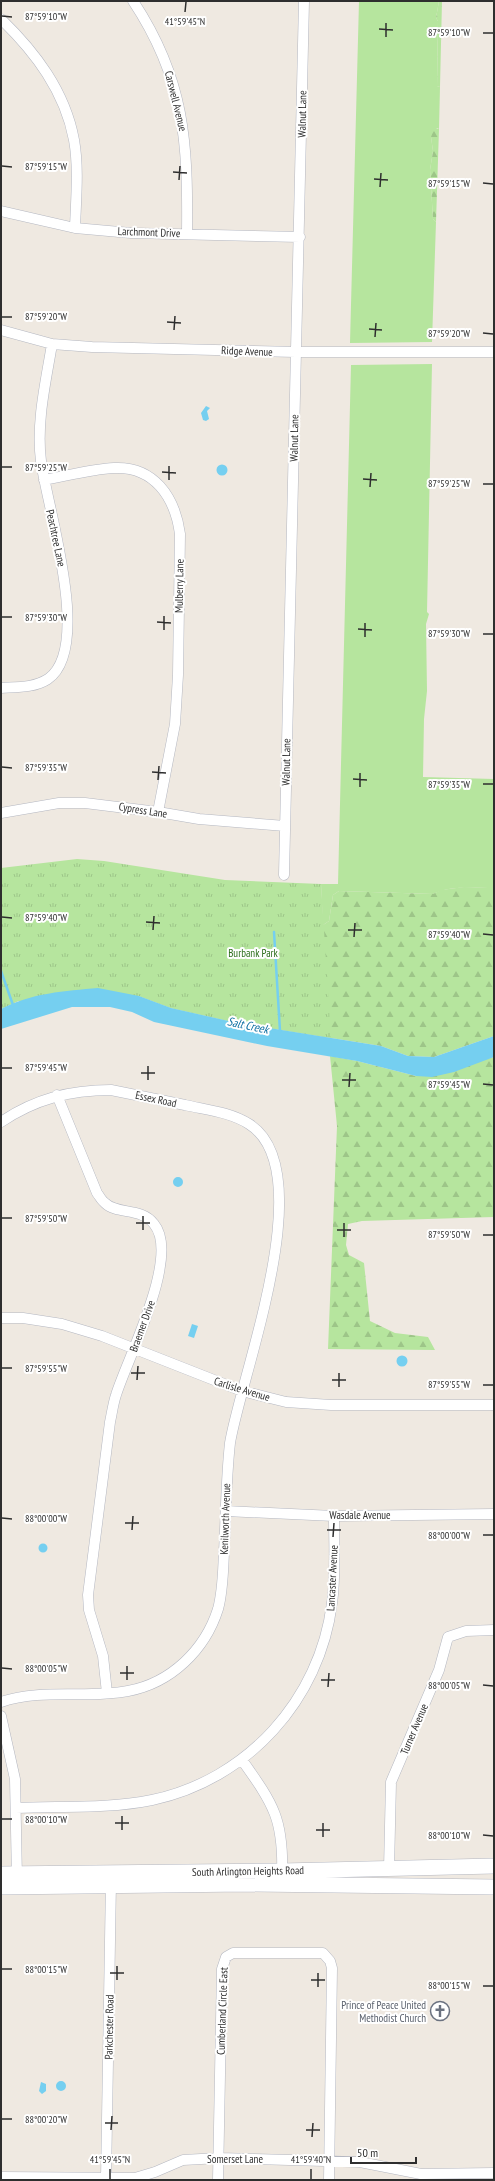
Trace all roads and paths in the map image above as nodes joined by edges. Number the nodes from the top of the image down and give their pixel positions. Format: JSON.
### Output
{"nodes":[{"id":1,"x":133,"y":1,"type":"edge"},
{"id":2,"x":304,"y":1,"type":"edge"},
{"id":3,"x":1,"y":19,"type":"edge"},
{"id":4,"x":1,"y":211,"type":"edge"},
{"id":5,"x":75,"y":228,"type":"junction"},
{"id":6,"x":187,"y":234,"type":"junction"},
{"id":7,"x":300,"y":237,"type":"junction"},
{"id":8,"x":1,"y":330,"type":"edge"},
{"id":9,"x":52,"y":344,"type":"junction"},
{"id":10,"x":296,"y":352,"type":"junction"},
{"id":11,"x":494,"y":352,"type":"edge"},
{"id":12,"x":44,"y":480,"type":"junction"},
{"id":13,"x":1,"y":688,"type":"edge"},
{"id":14,"x":158,"y":812,"type":"junction"},
{"id":15,"x":1,"y":813,"type":"edge"},
{"id":16,"x":285,"y":826,"type":"junction"},
{"id":17,"x":284,"y":875,"type":"dead end"},
{"id":18,"x":57,"y":1095,"type":"junction"},
{"id":19,"x":1,"y":1122,"type":"edge"},
{"id":20,"x":278,"y":1180,"type":"joint"},
{"id":21,"x":1,"y":1318,"type":"edge"},
{"id":22,"x":133,"y":1350,"type":"junction"},
{"id":23,"x":242,"y":1391,"type":"junction"},
{"id":24,"x":494,"y":1405,"type":"edge"},
{"id":25,"x":226,"y":1511,"type":"junction"},
{"id":26,"x":494,"y":1514,"type":"edge"},
{"id":27,"x":334,"y":1516,"type":"junction"},
{"id":28,"x":494,"y":1630,"type":"edge"},
{"id":29,"x":107,"y":1693,"type":"junction"},
{"id":30,"x":1,"y":1702,"type":"edge"},
{"id":31,"x":1,"y":1716,"type":"edge"},
{"id":32,"x":242,"y":1760,"type":"junction"},
{"id":33,"x":16,"y":1808,"type":"junction"},
{"id":34,"x":494,"y":1866,"type":"edge"},
{"id":35,"x":389,"y":1869,"type":"junction"},
{"id":36,"x":1,"y":1874,"type":"edge"},
{"id":37,"x":282,"y":1878,"type":"junction"},
{"id":38,"x":110,"y":1879,"type":"junction"},
{"id":39,"x":17,"y":1880,"type":"junction"},
{"id":40,"x":1,"y":1887,"type":"edge"},
{"id":41,"x":494,"y":1887,"type":"edge"},
{"id":42,"x":218,"y":2158,"type":"junction"},
{"id":43,"x":329,"y":2160,"type":"junction"},
{"id":44,"x":494,"y":2173,"type":"edge"},
{"id":45,"x":1,"y":2177,"type":"edge"},
{"id":46,"x":106,"y":2179,"type":"edge"},
{"id":47,"x":218,"y":2180,"type":"edge"},
{"id":48,"x":329,"y":2180,"type":"edge"}],
"edges":[{"from":1,"to":6,"type":"street","name":"Carswell Avenue"},
{"from":2,"to":7,"type":"street","name":"Walnut Lane"},
{"from":3,"to":5,"type":"street"},
{"from":4,"to":5,"type":"street","name":"Larchmont Drive"},
{"from":5,"to":6,"type":"street","name":"Larchmont Drive"},
{"from":6,"to":7,"type":"street","name":"Larchmont Drive"},
{"from":7,"to":10,"type":"street","name":"Walnut Lane"},
{"from":8,"to":9,"type":"street","name":"Ridge Avenue"},
{"from":9,"to":10,"type":"street","name":"Ridge Avenue"},
{"from":9,"to":12,"type":"street","name":"Peachtree Lane"},
{"from":10,"to":11,"type":"street","name":"Ridge Avenue"},
{"from":10,"to":16,"type":"street","name":"Walnut Lane"},
{"from":12,"to":13,"type":"street","name":"Peachtree Lane"},
{"from":12,"to":14,"type":"street","name":"Mulberry Lane"},
{"from":14,"to":15,"type":"street","name":"Cypress Lane"},
{"from":14,"to":16,"type":"street","name":"Cypress Lane"},
{"from":16,"to":17,"type":"street","name":"Walnut Lane"},
{"from":18,"to":19,"type":"street","name":"Essex Road"},
{"from":18,"to":20,"type":"street","name":"Essex Road"},
{"from":18,"to":22,"type":"street","name":"Braemer Drive"},
{"from":20,"to":23,"type":"street","name":"Kenilworth Avenue"},
{"from":21,"to":22,"type":"street","name":"Carlisle Avenue"},
{"from":22,"to":23,"type":"street","name":"Carlisle Avenue"},
{"from":22,"to":29,"type":"street","name":"Braemer Drive"},
{"from":23,"to":24,"type":"street","name":"Carlisle Avenue"},
{"from":23,"to":25,"type":"street","name":"Kenilworth Avenue"},
{"from":25,"to":27,"type":"street","name":"Wasdale Avenue"},
{"from":25,"to":29,"type":"street","name":"Kenilworth Avenue"},
{"from":26,"to":27,"type":"street","name":"Wasdale Avenue"},
{"from":27,"to":32,"type":"street","name":"Lancaster Avenue"},
{"from":28,"to":35,"type":"street","name":"Turner Avenue"},
{"from":29,"to":30,"type":"street","name":"Kenilworth Avenue"},
{"from":31,"to":33,"type":"street"},
{"from":32,"to":33,"type":"street","name":"Lancaster Avenue"},
{"from":32,"to":37,"type":"street"},
{"from":33,"to":39,"type":"street"},
{"from":34,"to":35,"type":"main road","name":"South Arlington Heights Road"},
{"from":35,"to":37,"type":"main road","name":"South Arlington Heights Road"},
{"from":36,"to":39,"type":"main road","name":"South Arlington Heights Road"},
{"from":37,"to":38,"type":"main road","name":"South Arlington Heights Road"},
{"from":37,"to":41,"type":"main road","name":"South Arlington Heights Road"},
{"from":38,"to":39,"type":"main road","name":"South Arlington Heights Road"},
{"from":38,"to":46,"type":"street","name":"Parkchester Road"},
{"from":39,"to":40,"type":"main road","name":"South Arlington Heights Road"},
{"from":42,"to":43,"type":"street","name":"Somerset Lane"},
{"from":42,"to":43,"type":"street","name":"Cumberland Circle East"},
{"from":42,"to":46,"type":"street","name":"Somerset Lane"},
{"from":42,"to":47,"type":"street"},
{"from":43,"to":44,"type":"street","name":"Somerset Lane"},
{"from":43,"to":48,"type":"street"},
{"from":45,"to":46,"type":"street","name":"Somerset Lane"}]}
